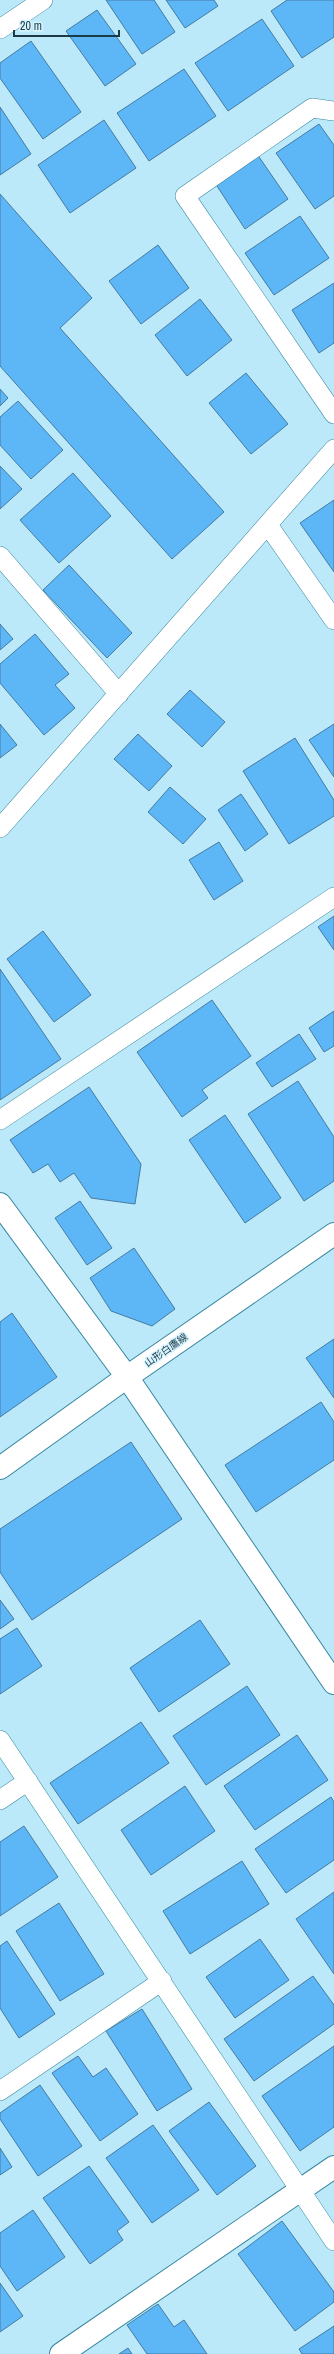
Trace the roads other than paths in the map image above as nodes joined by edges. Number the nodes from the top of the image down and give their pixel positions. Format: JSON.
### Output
{"nodes":[{"id":1,"x":43,"y":0,"type":"edge"},
{"id":2,"x":0,"y":29,"type":"edge"},
{"id":3,"x":334,"y":111,"type":"edge"},
{"id":4,"x":334,"y":414,"type":"edge"},
{"id":5,"x":334,"y":449,"type":"edge"},
{"id":6,"x":268,"y":525,"type":"junction"},
{"id":7,"x":0,"y":556,"type":"edge"},
{"id":8,"x":333,"y":616,"type":"edge"},
{"id":9,"x":119,"y":694,"type":"junction"},
{"id":10,"x":0,"y":828,"type":"edge"},
{"id":11,"x":334,"y":897,"type":"edge"},
{"id":12,"x":0,"y":1120,"type":"edge"},
{"id":13,"x":0,"y":1204,"type":"edge"},
{"id":14,"x":334,"y":1234,"type":"edge"},
{"id":15,"x":127,"y":1377,"type":"junction"},
{"id":16,"x":0,"y":1468,"type":"edge"},
{"id":17,"x":334,"y":1683,"type":"edge"},
{"id":18,"x":0,"y":1740,"type":"edge"},
{"id":19,"x":28,"y":1781,"type":"junction"},
{"id":20,"x":0,"y":1800,"type":"edge"},
{"id":21,"x":162,"y":1981,"type":"junction"},
{"id":22,"x":0,"y":2091,"type":"edge"},
{"id":23,"x":334,"y":2167,"type":"edge"},
{"id":24,"x":300,"y":2191,"type":"junction"},
{"id":25,"x":334,"y":2241,"type":"edge"},
{"id":26,"x":61,"y":2354,"type":"edge"}],
"edges":[{"from":1,"to":2,"type":"lane"},
{"from":3,"to":4,"type":"lane"},
{"from":5,"to":6,"type":"lane"},
{"from":6,"to":8,"type":"lane"},
{"from":6,"to":9,"type":"lane"},
{"from":7,"to":9,"type":"lane"},
{"from":9,"to":10,"type":"lane"},
{"from":11,"to":12,"type":"lane"},
{"from":13,"to":15,"type":"street"},
{"from":14,"to":15,"type":"street","name":"山形白鷹線"},
{"from":15,"to":16,"type":"street","name":"山形白鷹線"},
{"from":15,"to":17,"type":"street"},
{"from":18,"to":19,"type":"lane"},
{"from":19,"to":20,"type":"lane"},
{"from":19,"to":21,"type":"lane"},
{"from":21,"to":22,"type":"lane"},
{"from":21,"to":24,"type":"lane"},
{"from":23,"to":24,"type":"street"},
{"from":24,"to":25,"type":"lane"},
{"from":24,"to":26,"type":"street"}]}
